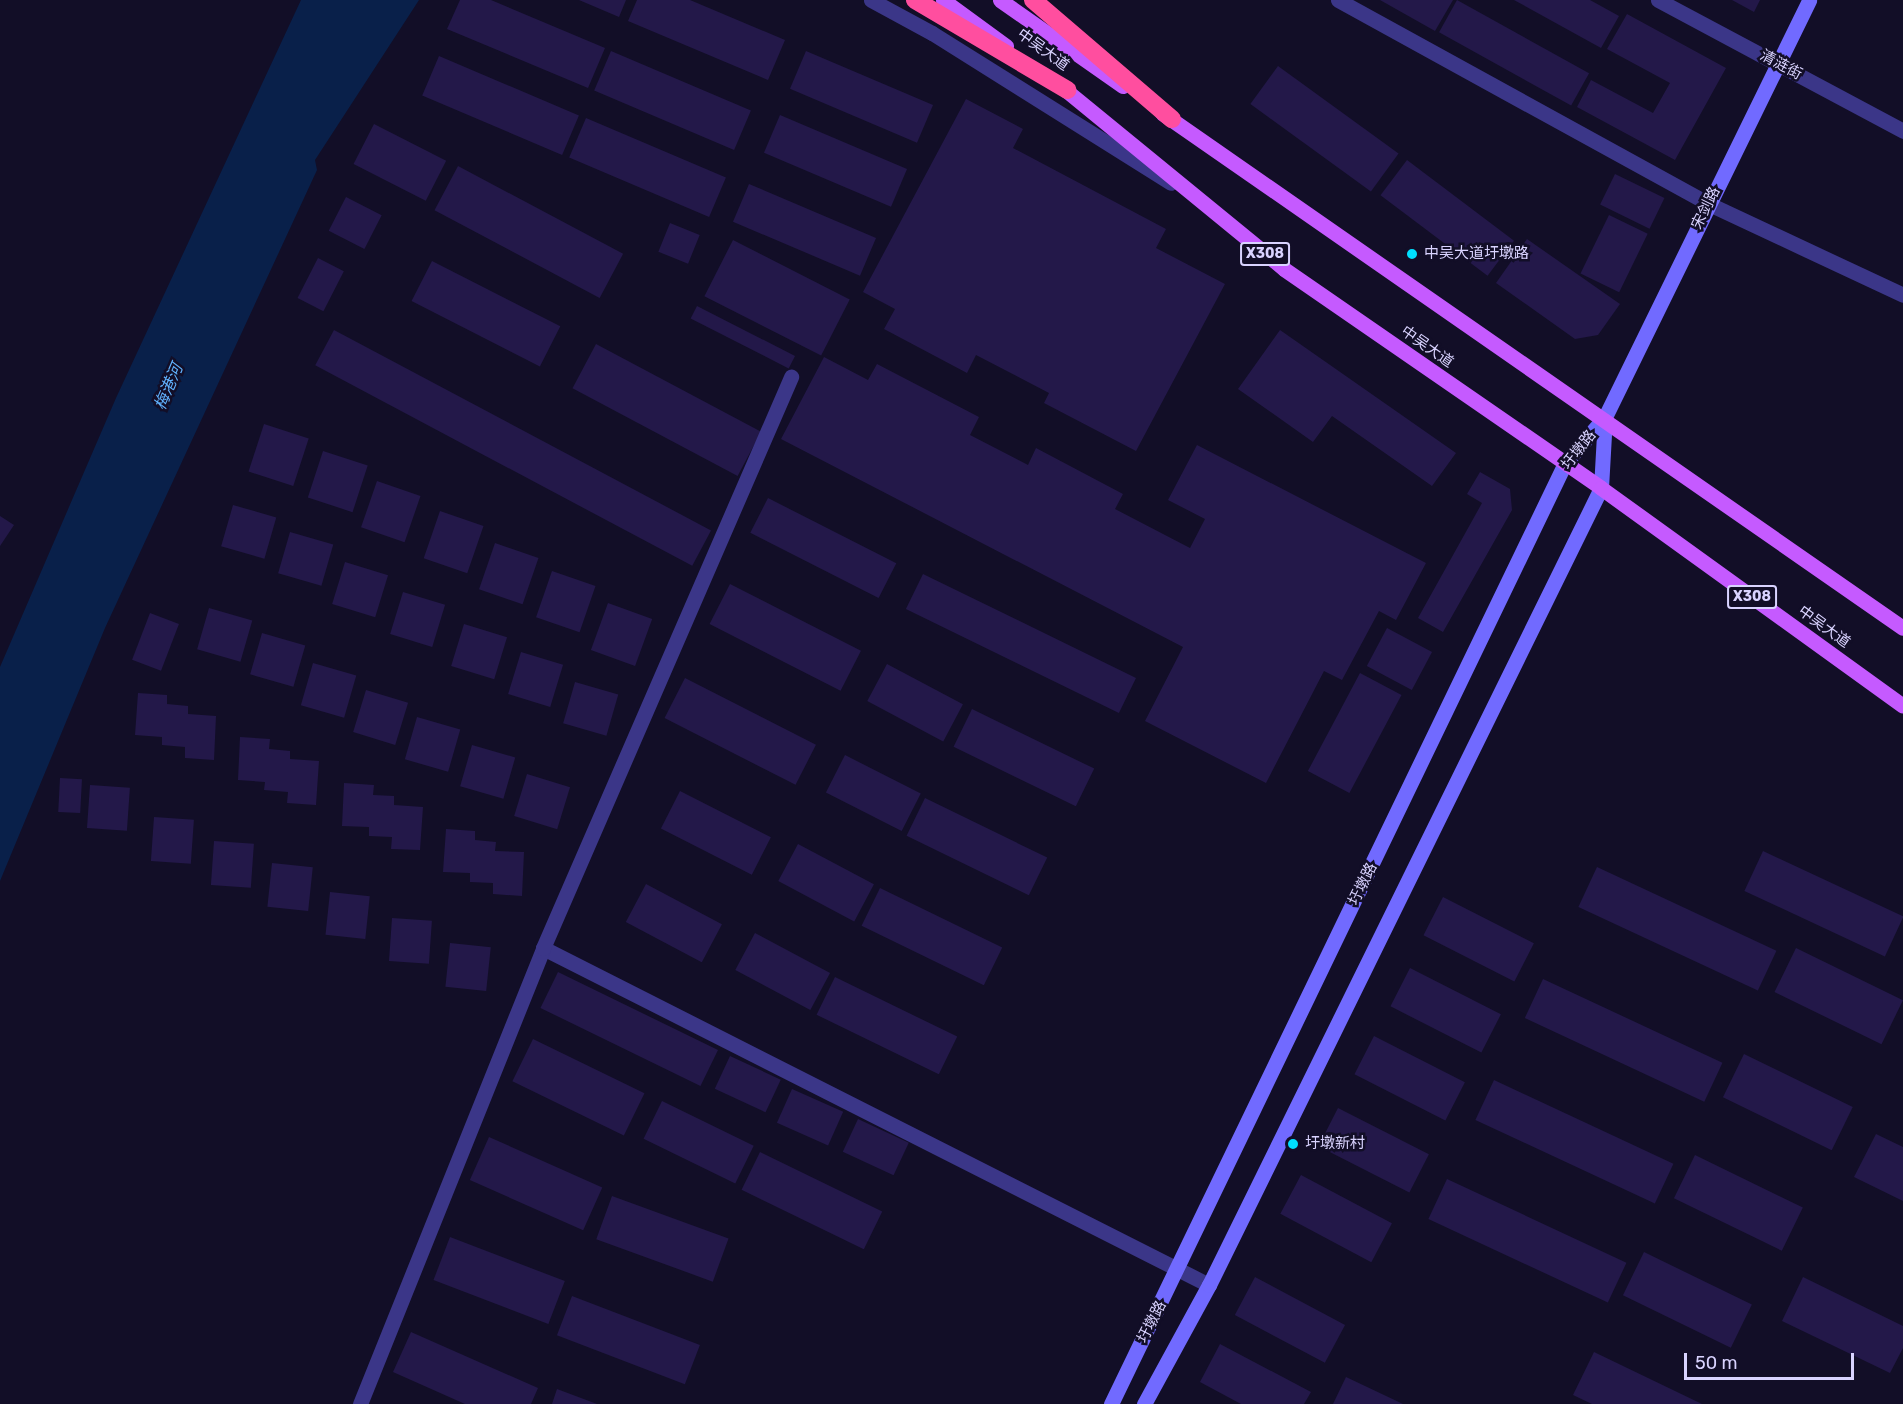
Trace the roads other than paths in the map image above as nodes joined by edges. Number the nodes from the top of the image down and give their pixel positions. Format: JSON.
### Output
{"nodes":[{"id":1,"x":871,"y":0,"type":"edge"},
{"id":2,"x":915,"y":0,"type":"edge"},
{"id":3,"x":943,"y":0,"type":"edge"},
{"id":4,"x":1000,"y":0,"type":"edge"},
{"id":5,"x":1033,"y":0,"type":"edge"},
{"id":6,"x":1338,"y":0,"type":"edge"},
{"id":7,"x":1658,"y":0,"type":"edge"},
{"id":8,"x":1809,"y":0,"type":"edge"},
{"id":9,"x":1778,"y":63,"type":"junction"},
{"id":10,"x":1067,"y":90,"type":"junction"},
{"id":11,"x":1172,"y":119,"type":"junction"},
{"id":12,"x":1903,"y":131,"type":"edge"},
{"id":13,"x":1200,"y":201,"type":"junction"},
{"id":14,"x":1709,"y":204,"type":"junction"},
{"id":15,"x":1903,"y":295,"type":"edge"},
{"id":16,"x":791,"y":377,"type":"dead end"},
{"id":17,"x":1605,"y":417,"type":"junction"},
{"id":18,"x":1565,"y":463,"type":"junction"},
{"id":19,"x":1600,"y":488,"type":"junction"},
{"id":20,"x":1902,"y":625,"type":"edge"},
{"id":21,"x":1903,"y":706,"type":"edge"},
{"id":22,"x":543,"y":948,"type":"junction"},
{"id":23,"x":1178,"y":1271,"type":"junction"},
{"id":24,"x":1209,"y":1285,"type":"junction"},
{"id":25,"x":360,"y":1404,"type":"edge"},
{"id":26,"x":1111,"y":1404,"type":"edge"},
{"id":27,"x":1144,"y":1404,"type":"edge"}],
"edges":[{"from":1,"to":13,"type":"street"},
{"from":2,"to":10,"type":"highway"},
{"from":3,"to":10,"type":"main road","name":"中吴大道","number":"X308"},
{"from":4,"to":11,"type":"main road","name":"中吴大道"},
{"from":5,"to":11,"type":"highway"},
{"from":6,"to":14,"type":"street"},
{"from":7,"to":9,"type":"street","name":"清涟街"},
{"from":8,"to":9,"type":"main road","name":"宋剑路"},
{"from":9,"to":12,"type":"street","name":"清涟街"},
{"from":9,"to":14,"type":"main road","name":"宋剑路"},
{"from":10,"to":13,"type":"main road","name":"中吴大道","number":"X308"},
{"from":11,"to":17,"type":"main road","name":"中吴大道"},
{"from":13,"to":18,"type":"main road","name":"中吴大道","number":"X308"},
{"from":14,"to":15,"type":"street"},
{"from":14,"to":17,"type":"main road","name":"宋剑路"},
{"from":16,"to":22,"type":"street"},
{"from":17,"to":18,"type":"main road","name":"圩墩路"},
{"from":17,"to":19,"type":"main road","name":"圩墩路"},
{"from":17,"to":20,"type":"main road","name":"中吴大道"},
{"from":18,"to":19,"type":"main road","name":"中吴大道","number":"X308"},
{"from":18,"to":23,"type":"main road","name":"圩墩路"},
{"from":19,"to":21,"type":"main road","name":"中吴大道","number":"X308"},
{"from":19,"to":24,"type":"main road","name":"圩墩路"},
{"from":22,"to":23,"type":"street"},
{"from":22,"to":25,"type":"street"},
{"from":23,"to":24,"type":"street"},
{"from":23,"to":26,"type":"main road","name":"圩墩路"},
{"from":24,"to":27,"type":"main road","name":"圩墩路"}]}
